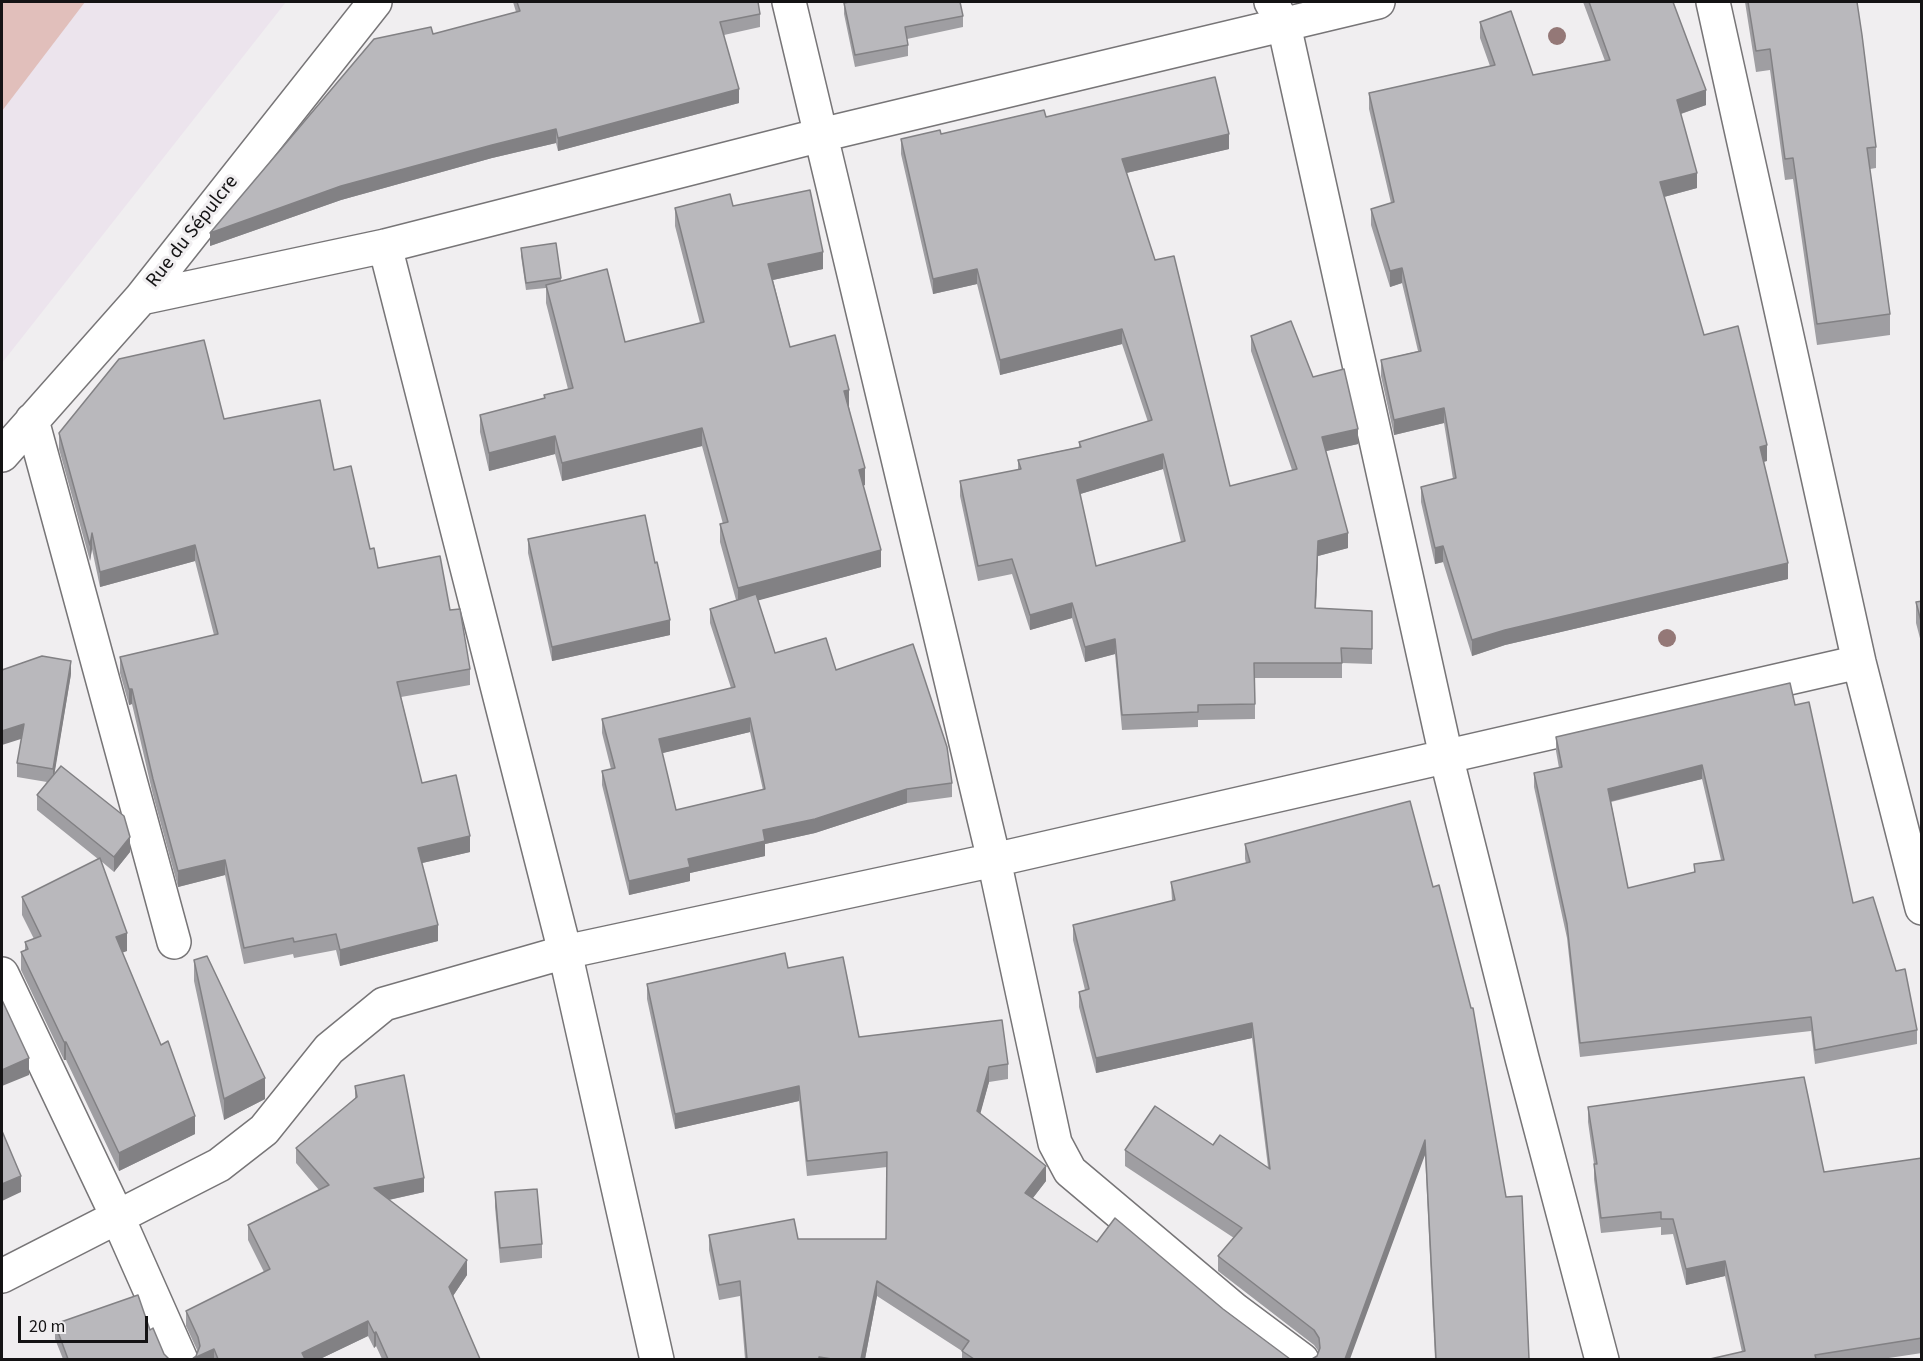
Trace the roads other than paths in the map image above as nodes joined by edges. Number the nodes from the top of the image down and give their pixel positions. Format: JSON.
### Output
{"nodes":[{"id":1,"x":375,"y":2,"type":"edge"},
{"id":2,"x":789,"y":2,"type":"edge"},
{"id":3,"x":1378,"y":2,"type":"edge"},
{"id":4,"x":1713,"y":2,"type":"edge"},
{"id":5,"x":1278,"y":13,"type":"edge"},
{"id":6,"x":821,"y":135,"type":"junction"},
{"id":7,"x":385,"y":246,"type":"junction"},
{"id":8,"x":141,"y":298,"type":"junction"},
{"id":9,"x":32,"y":420,"type":"junction"},
{"id":10,"x":2,"y":455,"type":"edge"},
{"id":11,"x":1859,"y":662,"type":"junction"},
{"id":12,"x":1446,"y":756,"type":"junction"},
{"id":13,"x":994,"y":860,"type":"junction"},
{"id":14,"x":1922,"y":908,"type":"edge"},
{"id":15,"x":174,"y":942,"type":"dead end"},
{"id":16,"x":565,"y":952,"type":"junction"},
{"id":17,"x":2,"y":974,"type":"edge"},
{"id":18,"x":118,"y":1218,"type":"junction"},
{"id":19,"x":2,"y":1276,"type":"edge"},
{"id":20,"x":181,"y":1359,"type":"edge"},
{"id":21,"x":657,"y":1359,"type":"edge"},
{"id":22,"x":1302,"y":1359,"type":"edge"},
{"id":23,"x":1602,"y":1359,"type":"edge"}],
"edges":[{"from":1,"to":8,"type":"street","name":"Rue du Sépulcre"},
{"from":2,"to":6,"type":"street"},
{"from":3,"to":5,"type":"street"},
{"from":4,"to":11,"type":"street"},
{"from":5,"to":6,"type":"street"},
{"from":5,"to":12,"type":"street"},
{"from":6,"to":7,"type":"street"},
{"from":6,"to":13,"type":"street"},
{"from":7,"to":8,"type":"street"},
{"from":7,"to":16,"type":"street"},
{"from":8,"to":9,"type":"street","name":"Rue du Sépulcre"},
{"from":9,"to":10,"type":"street","name":"Rue du Sépulcre"},
{"from":9,"to":15,"type":"street"},
{"from":11,"to":12,"type":"street"},
{"from":11,"to":14,"type":"street"},
{"from":12,"to":13,"type":"street"},
{"from":12,"to":23,"type":"street"},
{"from":13,"to":16,"type":"street"},
{"from":13,"to":22,"type":"street"},
{"from":16,"to":18,"type":"street"},
{"from":16,"to":21,"type":"street"},
{"from":17,"to":18,"type":"street"},
{"from":18,"to":19,"type":"street"},
{"from":18,"to":20,"type":"street"}]}
